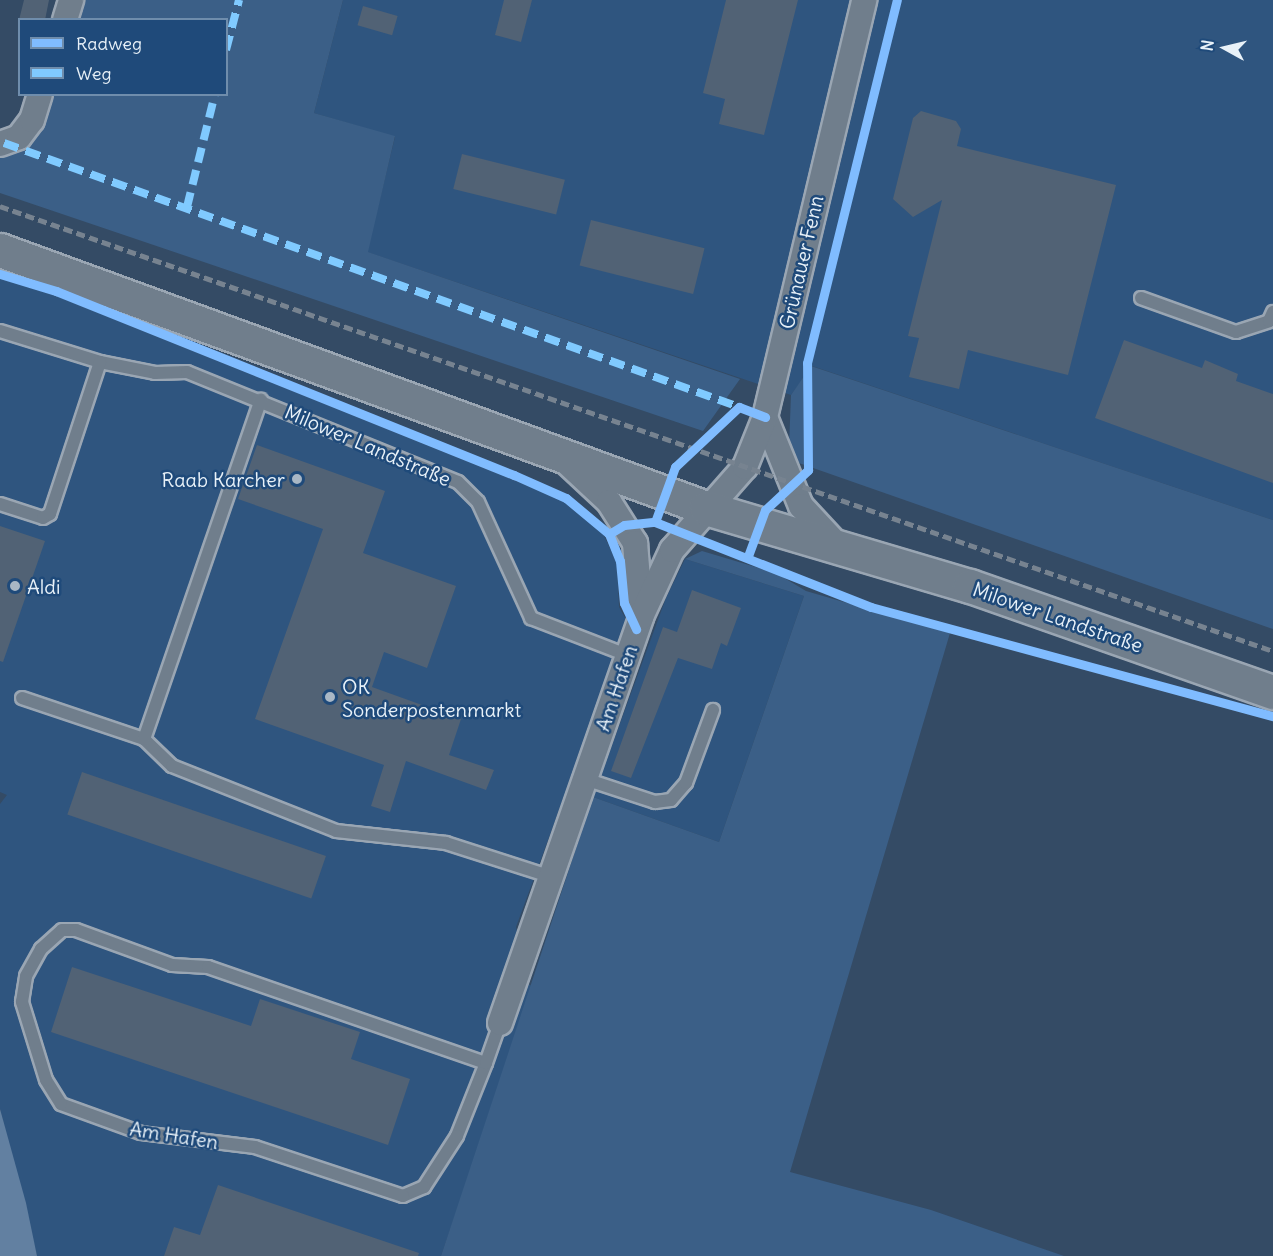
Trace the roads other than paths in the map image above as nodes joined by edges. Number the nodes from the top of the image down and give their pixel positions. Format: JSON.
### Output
{"nodes":[{"id":1,"x":71,"y":0,"type":"edge"},
{"id":2,"x":864,"y":0,"type":"edge"},
{"id":3,"x":66,"y":18,"type":"edge"},
{"id":4,"x":39,"y":96,"type":"edge"},
{"id":5,"x":2,"y":143,"type":"edge"},
{"id":6,"x":0,"y":250,"type":"edge"},
{"id":7,"x":1141,"y":298,"type":"dead end"},
{"id":8,"x":1273,"y":312,"type":"edge"},
{"id":9,"x":0,"y":331,"type":"edge"},
{"id":10,"x":100,"y":362,"type":"junction"},
{"id":11,"x":261,"y":400,"type":"junction"},
{"id":12,"x":765,"y":417,"type":"junction"},
{"id":13,"x":555,"y":452,"type":"junction"},
{"id":14,"x":0,"y":504,"type":"edge"},
{"id":15,"x":706,"y":508,"type":"junction"},
{"id":16,"x":840,"y":549,"type":"junction"},
{"id":17,"x":641,"y":616,"type":"junction"},
{"id":18,"x":627,"y":655,"type":"junction"},
{"id":19,"x":1273,"y":692,"type":"edge"},
{"id":20,"x":22,"y":698,"type":"dead end"},
{"id":21,"x":713,"y":710,"type":"dead end"},
{"id":22,"x":144,"y":739,"type":"junction"},
{"id":23,"x":585,"y":779,"type":"junction"},
{"id":24,"x":549,"y":876,"type":"junction"},
{"id":25,"x":500,"y":1023,"type":"joint"},
{"id":26,"x":486,"y":1063,"type":"junction"}],
"edges":[{"from":1,"to":3,"type":"street"},
{"from":2,"to":12,"type":"street","name":"Grünauer Fenn"},
{"from":4,"to":5,"type":"street"},
{"from":6,"to":13,"type":"main road","name":"Milower Landstraße"},
{"from":7,"to":8,"type":"lane"},
{"from":9,"to":10,"type":"lane","name":"Milower Landstraße"},
{"from":10,"to":11,"type":"lane","name":"Milower Landstraße"},
{"from":10,"to":14,"type":"lane"},
{"from":11,"to":18,"type":"lane","name":"Milower Landstraße"},
{"from":11,"to":22,"type":"lane"},
{"from":12,"to":15,"type":"street","name":"Grünauer Fenn"},
{"from":12,"to":16,"type":"street"},
{"from":13,"to":15,"type":"main road","name":"Milower Landstraße"},
{"from":13,"to":17,"type":"street","name":"Milower Landstraße"},
{"from":15,"to":16,"type":"main road","name":"Milower Landstraße"},
{"from":15,"to":17,"type":"street","name":"Am Hafen"},
{"from":16,"to":19,"type":"main road","name":"Milower Landstraße"},
{"from":17,"to":18,"type":"street","name":"Am Hafen"},
{"from":18,"to":23,"type":"street","name":"Am Hafen"},
{"from":20,"to":22,"type":"lane"},
{"from":21,"to":23,"type":"lane"},
{"from":22,"to":24,"type":"lane"},
{"from":23,"to":24,"type":"street","name":"Am Hafen"},
{"from":24,"to":25,"type":"street","name":"Am Hafen"},
{"from":25,"to":26,"type":"lane","name":"Am Hafen"},
{"from":26,"to":26,"type":"lane","name":"Am Hafen"}]}
